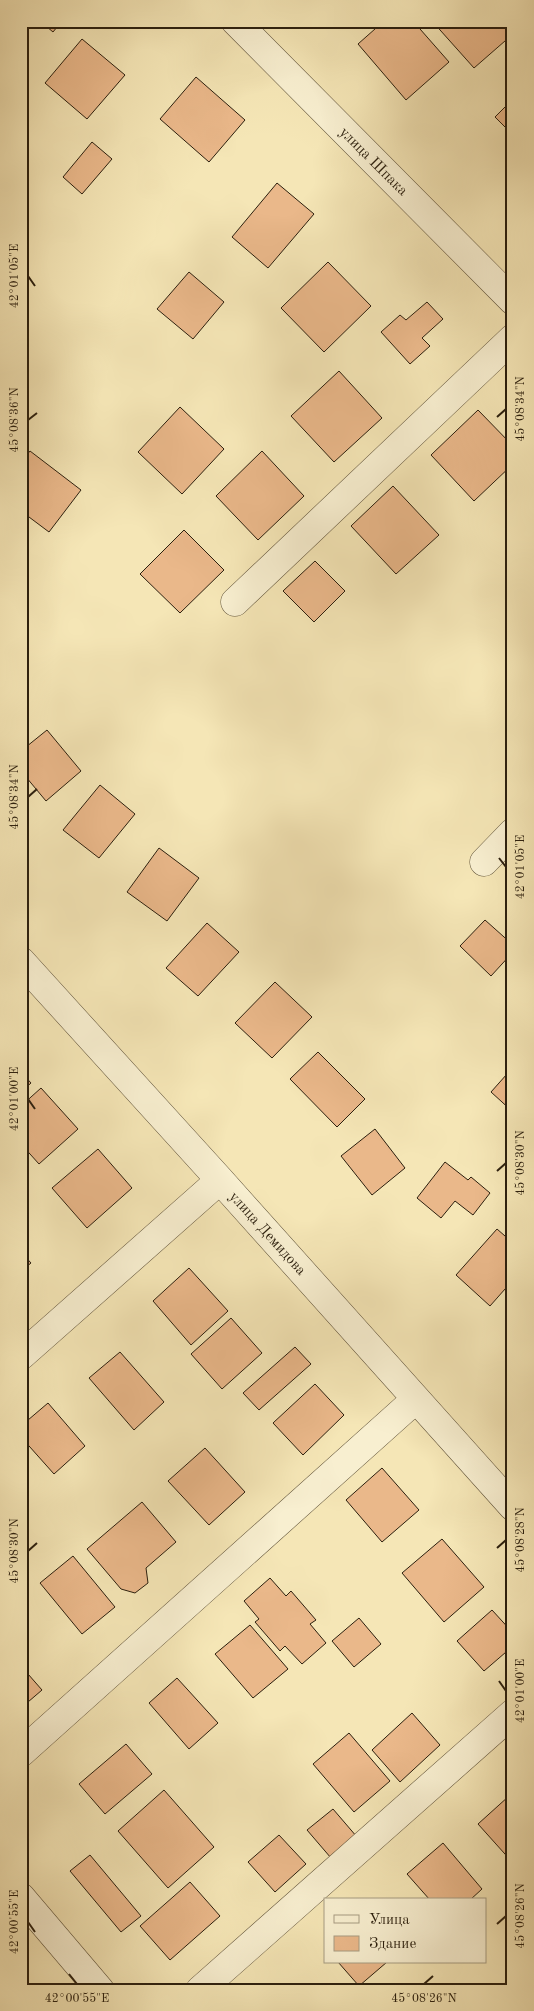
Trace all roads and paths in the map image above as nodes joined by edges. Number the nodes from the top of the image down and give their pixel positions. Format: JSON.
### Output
{"nodes":[{"id":1,"x":236,"y":22,"type":"edge"},
{"id":2,"x":513,"y":301,"type":"edge"},
{"id":3,"x":513,"y":338,"type":"edge"},
{"id":4,"x":235,"y":602,"type":"dead end"},
{"id":5,"x":513,"y":832,"type":"edge"},
{"id":6,"x":484,"y":862,"type":"dead end"},
{"id":7,"x":21,"y":961,"type":"edge"},
{"id":8,"x":220,"y":1180,"type":"junction"},
{"id":9,"x":21,"y":1356,"type":"edge"},
{"id":10,"x":416,"y":1399,"type":"junction"},
{"id":11,"x":513,"y":1507,"type":"edge"},
{"id":12,"x":513,"y":1713,"type":"edge"},
{"id":13,"x":21,"y":1753,"type":"edge"},
{"id":14,"x":21,"y":1897,"type":"edge"},
{"id":15,"x":21,"y":1930,"type":"edge"},
{"id":16,"x":53,"y":1933,"type":"junction"},
{"id":17,"x":100,"y":1990,"type":"edge"},
{"id":18,"x":200,"y":1990,"type":"edge"}],
"edges":[{"from":1,"to":2,"type":"street","name":"улица Шпака"},
{"from":3,"to":4,"type":"street"},
{"from":5,"to":6,"type":"street"},
{"from":7,"to":8,"type":"street","name":"улица Демидова"},
{"from":8,"to":9,"type":"street"},
{"from":8,"to":10,"type":"street","name":"улица Демидова"},
{"from":10,"to":11,"type":"street","name":"улица Демидова"},
{"from":10,"to":13,"type":"street"},
{"from":12,"to":18,"type":"street"},
{"from":14,"to":16,"type":"street"},
{"from":15,"to":16,"type":"street"},
{"from":16,"to":17,"type":"street"}]}
